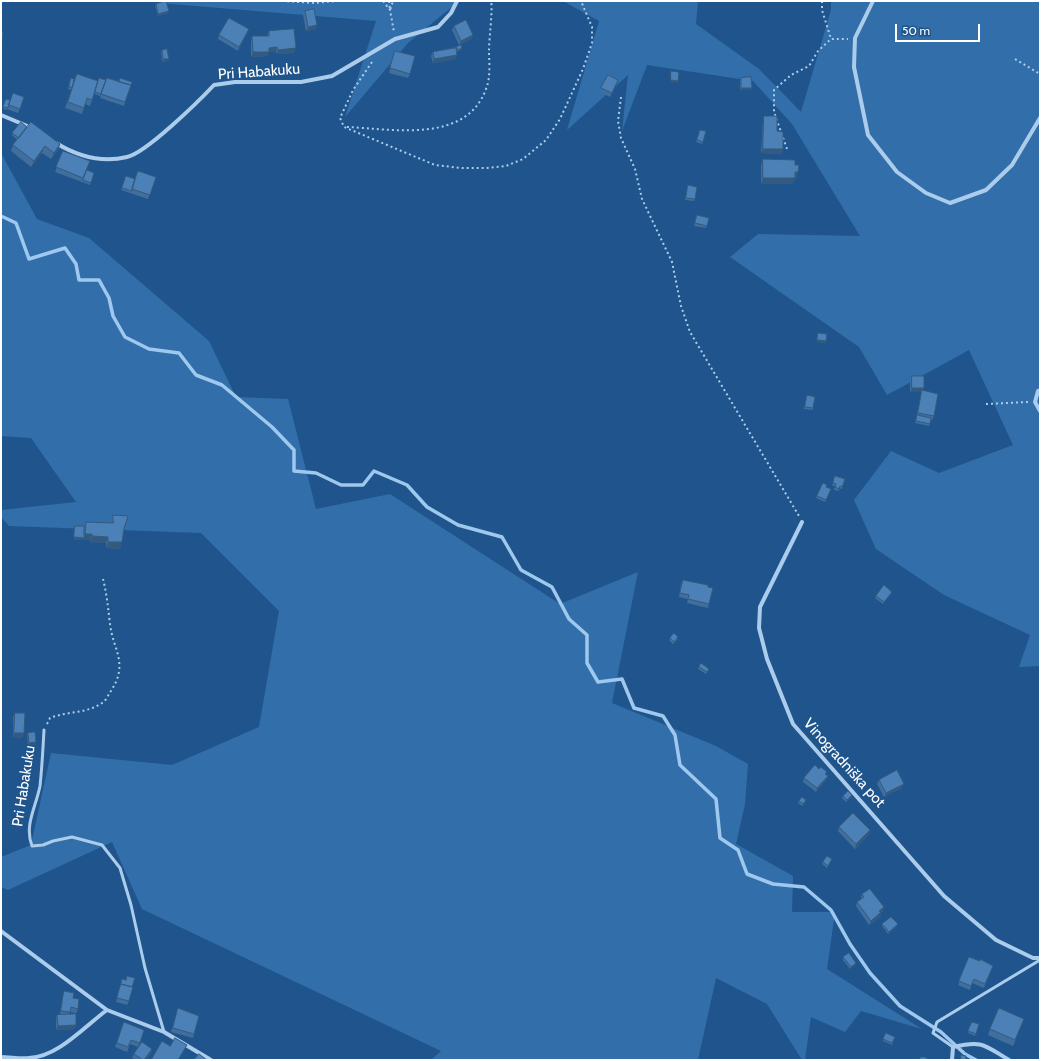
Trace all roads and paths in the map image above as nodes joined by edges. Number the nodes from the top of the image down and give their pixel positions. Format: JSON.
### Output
{"nodes":[{"id":1,"x":282,"y":1,"type":"edge"},
{"id":2,"x":336,"y":1,"type":"edge"},
{"id":3,"x":383,"y":1,"type":"edge"},
{"id":4,"x":389,"y":1,"type":"edge"},
{"id":5,"x":393,"y":1,"type":"edge"},
{"id":6,"x":457,"y":1,"type":"edge"},
{"id":7,"x":490,"y":1,"type":"edge"},
{"id":8,"x":581,"y":1,"type":"edge"},
{"id":9,"x":822,"y":1,"type":"edge"},
{"id":10,"x":873,"y":1,"type":"edge"},
{"id":11,"x":390,"y":10,"type":"junction"},
{"id":12,"x":855,"y":38,"type":"junction"},
{"id":13,"x":395,"y":39,"type":"junction"},
{"id":14,"x":831,"y":40,"type":"junction"},
{"id":15,"x":375,"y":58,"type":"dead end"},
{"id":16,"x":1015,"y":59,"type":"dead end"},
{"id":17,"x":1040,"y":74,"type":"edge"},
{"id":18,"x":621,"y":97,"type":"dead end"},
{"id":19,"x":1,"y":115,"type":"edge"},
{"id":20,"x":1040,"y":118,"type":"edge"},
{"id":21,"x":344,"y":127,"type":"junction"},
{"id":22,"x":34,"y":129,"type":"edge"},
{"id":23,"x":53,"y":141,"type":"edge"},
{"id":24,"x":787,"y":149,"type":"dead end"},
{"id":25,"x":1040,"y":390,"type":"edge"},
{"id":26,"x":1035,"y":402,"type":"junction"},
{"id":27,"x":986,"y":404,"type":"dead end"},
{"id":28,"x":1040,"y":411,"type":"edge"},
{"id":29,"x":802,"y":522,"type":"joint"},
{"id":30,"x":103,"y":579,"type":"dead end"},
{"id":31,"x":44,"y":730,"type":"joint"},
{"id":32,"x":1,"y":931,"type":"edge"},
{"id":33,"x":1040,"y":959,"type":"edge"},
{"id":34,"x":107,"y":1010,"type":"junction"},
{"id":35,"x":164,"y":1032,"type":"junction"},
{"id":36,"x":954,"y":1047,"type":"junction"},
{"id":37,"x":1,"y":1057,"type":"edge"},
{"id":38,"x":211,"y":1060,"type":"edge"},
{"id":39,"x":952,"y":1060,"type":"edge"},
{"id":40,"x":1009,"y":1060,"type":"edge"}],
"edges":[{"from":1,"to":2,"type":"path"},
{"from":3,"to":11,"type":"path"},
{"from":4,"to":11,"type":"path"},
{"from":5,"to":11,"type":"path"},
{"from":6,"to":13,"type":"street","name":"Pri Habakuku"},
{"from":7,"to":21,"type":"path"},
{"from":8,"to":21,"type":"path"},
{"from":9,"to":14,"type":"path"},
{"from":10,"to":12,"type":"street"},
{"from":11,"to":13,"type":"path"},
{"from":12,"to":14,"type":"path"},
{"from":12,"to":20,"type":"street"},
{"from":13,"to":23,"type":"street","name":"Pri Habakuku"},
{"from":14,"to":24,"type":"path"},
{"from":15,"to":21,"type":"path"},
{"from":16,"to":17,"type":"path"},
{"from":18,"to":29,"type":"path"},
{"from":19,"to":22,"type":"street"},
{"from":25,"to":26,"type":"street"},
{"from":26,"to":27,"type":"path"},
{"from":26,"to":28,"type":"street"},
{"from":29,"to":33,"type":"street","name":"Vinogradniška pot"},
{"from":30,"to":31,"type":"path","name":"Pri Habakuku"},
{"from":31,"to":35,"type":"lane","name":"Pri Habakuku"},
{"from":32,"to":34,"type":"street"},
{"from":33,"to":36,"type":"lane"},
{"from":34,"to":35,"type":"street"},
{"from":34,"to":37,"type":"street"},
{"from":35,"to":38,"type":"street"},
{"from":36,"to":39,"type":"street"},
{"from":36,"to":40,"type":"street"}]}
